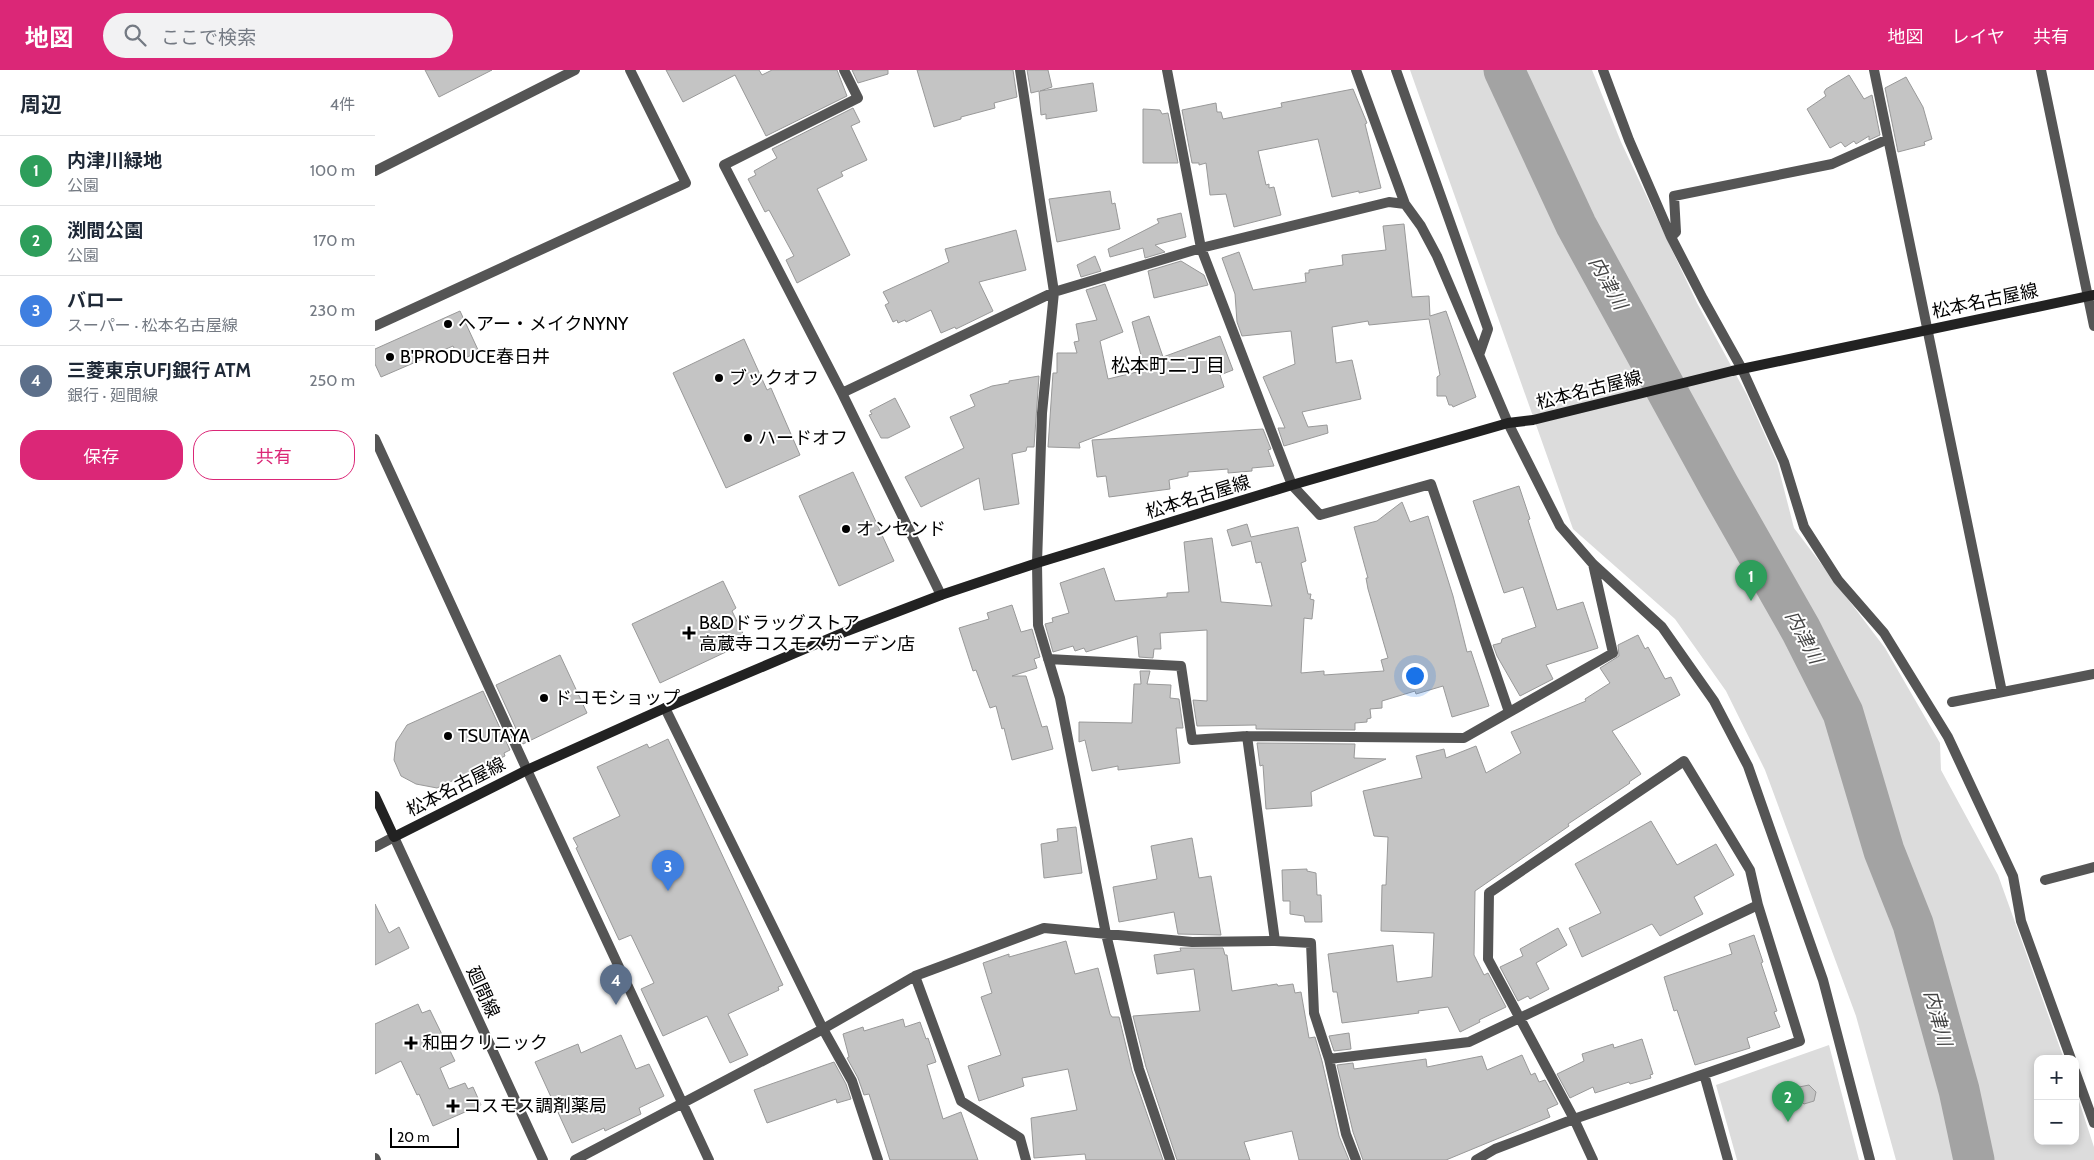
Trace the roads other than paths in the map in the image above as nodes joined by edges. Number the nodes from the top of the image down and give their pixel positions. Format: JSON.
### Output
{"nodes":[{"id":1,"x":575,"y":70,"type":"edge"},
{"id":2,"x":630,"y":70,"type":"edge"},
{"id":3,"x":844,"y":70,"type":"edge"},
{"id":4,"x":1020,"y":70,"type":"edge"},
{"id":5,"x":1167,"y":70,"type":"edge"},
{"id":6,"x":1356,"y":70,"type":"edge"},
{"id":7,"x":1396,"y":70,"type":"edge"},
{"id":8,"x":1603,"y":70,"type":"edge"},
{"id":9,"x":1874,"y":70,"type":"edge"},
{"id":10,"x":2041,"y":70,"type":"edge"},
{"id":11,"x":1888,"y":139,"type":"junction"},
{"id":12,"x":375,"y":172,"type":"edge"},
{"id":13,"x":1405,"y":204,"type":"junction"},
{"id":14,"x":1671,"y":237,"type":"junction"},
{"id":15,"x":1201,"y":248,"type":"junction"},
{"id":16,"x":1053,"y":292,"type":"junction"},
{"id":17,"x":2091,"y":296,"type":"edge"},
{"id":18,"x":375,"y":326,"type":"edge"},
{"id":19,"x":2094,"y":326,"type":"edge"},
{"id":20,"x":1928,"y":330,"type":"junction"},
{"id":21,"x":1479,"y":355,"type":"junction"},
{"id":22,"x":1737,"y":370,"type":"junction"},
{"id":23,"x":842,"y":393,"type":"junction"},
{"id":24,"x":1508,"y":423,"type":"junction"},
{"id":25,"x":375,"y":439,"type":"edge"},
{"id":26,"x":1292,"y":485,"type":"junction"},
{"id":27,"x":1037,"y":563,"type":"junction"},
{"id":28,"x":1593,"y":564,"type":"junction"},
{"id":29,"x":941,"y":595,"type":"junction"},
{"id":30,"x":1048,"y":659,"type":"junction"},
{"id":31,"x":2094,"y":674,"type":"edge"},
{"id":32,"x":2002,"y":692,"type":"junction"},
{"id":33,"x":1952,"y":702,"type":"dead end"},
{"id":34,"x":665,"y":708,"type":"junction"},
{"id":35,"x":1509,"y":712,"type":"junction"},
{"id":36,"x":1247,"y":736,"type":"junction"},
{"id":37,"x":527,"y":770,"type":"junction"},
{"id":38,"x":375,"y":796,"type":"edge"},
{"id":39,"x":394,"y":837,"type":"junction"},
{"id":40,"x":375,"y":846,"type":"edge"},
{"id":41,"x":2094,"y":867,"type":"edge"},
{"id":42,"x":2045,"y":880,"type":"dead end"},
{"id":43,"x":1758,"y":906,"type":"junction"},
{"id":44,"x":1106,"y":934,"type":"junction"},
{"id":45,"x":1275,"y":940,"type":"junction"},
{"id":46,"x":915,"y":976,"type":"junction"},
{"id":47,"x":1518,"y":1018,"type":"junction"},
{"id":48,"x":823,"y":1029,"type":"junction"},
{"id":49,"x":2070,"y":1055,"type":"edge"},
{"id":50,"x":1329,"y":1059,"type":"junction"},
{"id":51,"x":1704,"y":1074,"type":"junction"},
{"id":52,"x":2079,"y":1082,"type":"edge"},
{"id":53,"x":683,"y":1103,"type":"junction"},
{"id":54,"x":1574,"y":1120,"type":"junction"},
{"id":55,"x":2094,"y":1123,"type":"edge"},
{"id":56,"x":543,"y":1160,"type":"edge"},
{"id":57,"x":575,"y":1160,"type":"edge"},
{"id":58,"x":709,"y":1160,"type":"edge"},
{"id":59,"x":878,"y":1160,"type":"edge"},
{"id":60,"x":1026,"y":1160,"type":"edge"},
{"id":61,"x":1170,"y":1160,"type":"edge"},
{"id":62,"x":1356,"y":1160,"type":"edge"},
{"id":63,"x":1476,"y":1160,"type":"edge"},
{"id":64,"x":1593,"y":1160,"type":"edge"},
{"id":65,"x":1728,"y":1160,"type":"edge"},
{"id":66,"x":1870,"y":1160,"type":"edge"}],
"edges":[{"from":1,"to":12,"type":"street"},
{"from":2,"to":18,"type":"street"},
{"from":3,"to":23,"type":"street"},
{"from":4,"to":16,"type":"street"},
{"from":5,"to":15,"type":"street"},
{"from":6,"to":13,"type":"street"},
{"from":7,"to":21,"type":"street"},
{"from":8,"to":14,"type":"street"},
{"from":9,"to":11,"type":"street"},
{"from":10,"to":17,"type":"street"},
{"from":11,"to":14,"type":"street"},
{"from":11,"to":20,"type":"street"},
{"from":13,"to":15,"type":"street"},
{"from":13,"to":21,"type":"street"},
{"from":14,"to":22,"type":"street"},
{"from":15,"to":16,"type":"street"},
{"from":15,"to":26,"type":"street"},
{"from":16,"to":23,"type":"street"},
{"from":16,"to":27,"type":"street"},
{"from":17,"to":19,"type":"street"},
{"from":17,"to":20,"type":"main road","name":"松本名古屋線"},
{"from":20,"to":22,"type":"main road","name":"松本名古屋線"},
{"from":20,"to":32,"type":"street"},
{"from":21,"to":24,"type":"street"},
{"from":22,"to":24,"type":"main road","name":"松本名古屋線"},
{"from":22,"to":49,"type":"street"},
{"from":23,"to":29,"type":"street"},
{"from":24,"to":26,"type":"main road","name":"松本名古屋線"},
{"from":24,"to":28,"type":"street"},
{"from":25,"to":37,"type":"street"},
{"from":26,"to":27,"type":"main road","name":"松本名古屋線"},
{"from":26,"to":35,"type":"street"},
{"from":27,"to":29,"type":"main road","name":"松本名古屋線"},
{"from":27,"to":30,"type":"street"},
{"from":28,"to":35,"type":"street"},
{"from":28,"to":66,"type":"street"},
{"from":29,"to":34,"type":"main road","name":"松本名古屋線"},
{"from":30,"to":36,"type":"street"},
{"from":30,"to":44,"type":"street"},
{"from":31,"to":32,"type":"street"},
{"from":32,"to":33,"type":"street"},
{"from":34,"to":37,"type":"main road","name":"松本名古屋線"},
{"from":34,"to":48,"type":"street"},
{"from":35,"to":36,"type":"street"},
{"from":36,"to":45,"type":"street"},
{"from":37,"to":39,"type":"main road","name":"松本名古屋線"},
{"from":37,"to":53,"type":"street"},
{"from":38,"to":39,"type":"main road","name":"松本名古屋線"},
{"from":39,"to":40,"type":"street"},
{"from":39,"to":56,"type":"street","name":"廻間線"},
{"from":41,"to":42,"type":"street"},
{"from":43,"to":47,"type":"street"},
{"from":43,"to":47,"type":"street"},
{"from":43,"to":51,"type":"street"},
{"from":44,"to":45,"type":"street"},
{"from":44,"to":46,"type":"street"},
{"from":44,"to":61,"type":"street"},
{"from":45,"to":50,"type":"street"},
{"from":46,"to":48,"type":"street"},
{"from":46,"to":60,"type":"street"},
{"from":47,"to":50,"type":"street"},
{"from":47,"to":54,"type":"street"},
{"from":48,"to":53,"type":"street"},
{"from":48,"to":59,"type":"street"},
{"from":50,"to":62,"type":"street"},
{"from":51,"to":54,"type":"street"},
{"from":51,"to":65,"type":"street"},
{"from":52,"to":55,"type":"street"},
{"from":53,"to":57,"type":"street"},
{"from":53,"to":58,"type":"street"},
{"from":54,"to":63,"type":"street"},
{"from":54,"to":64,"type":"street"}]}
